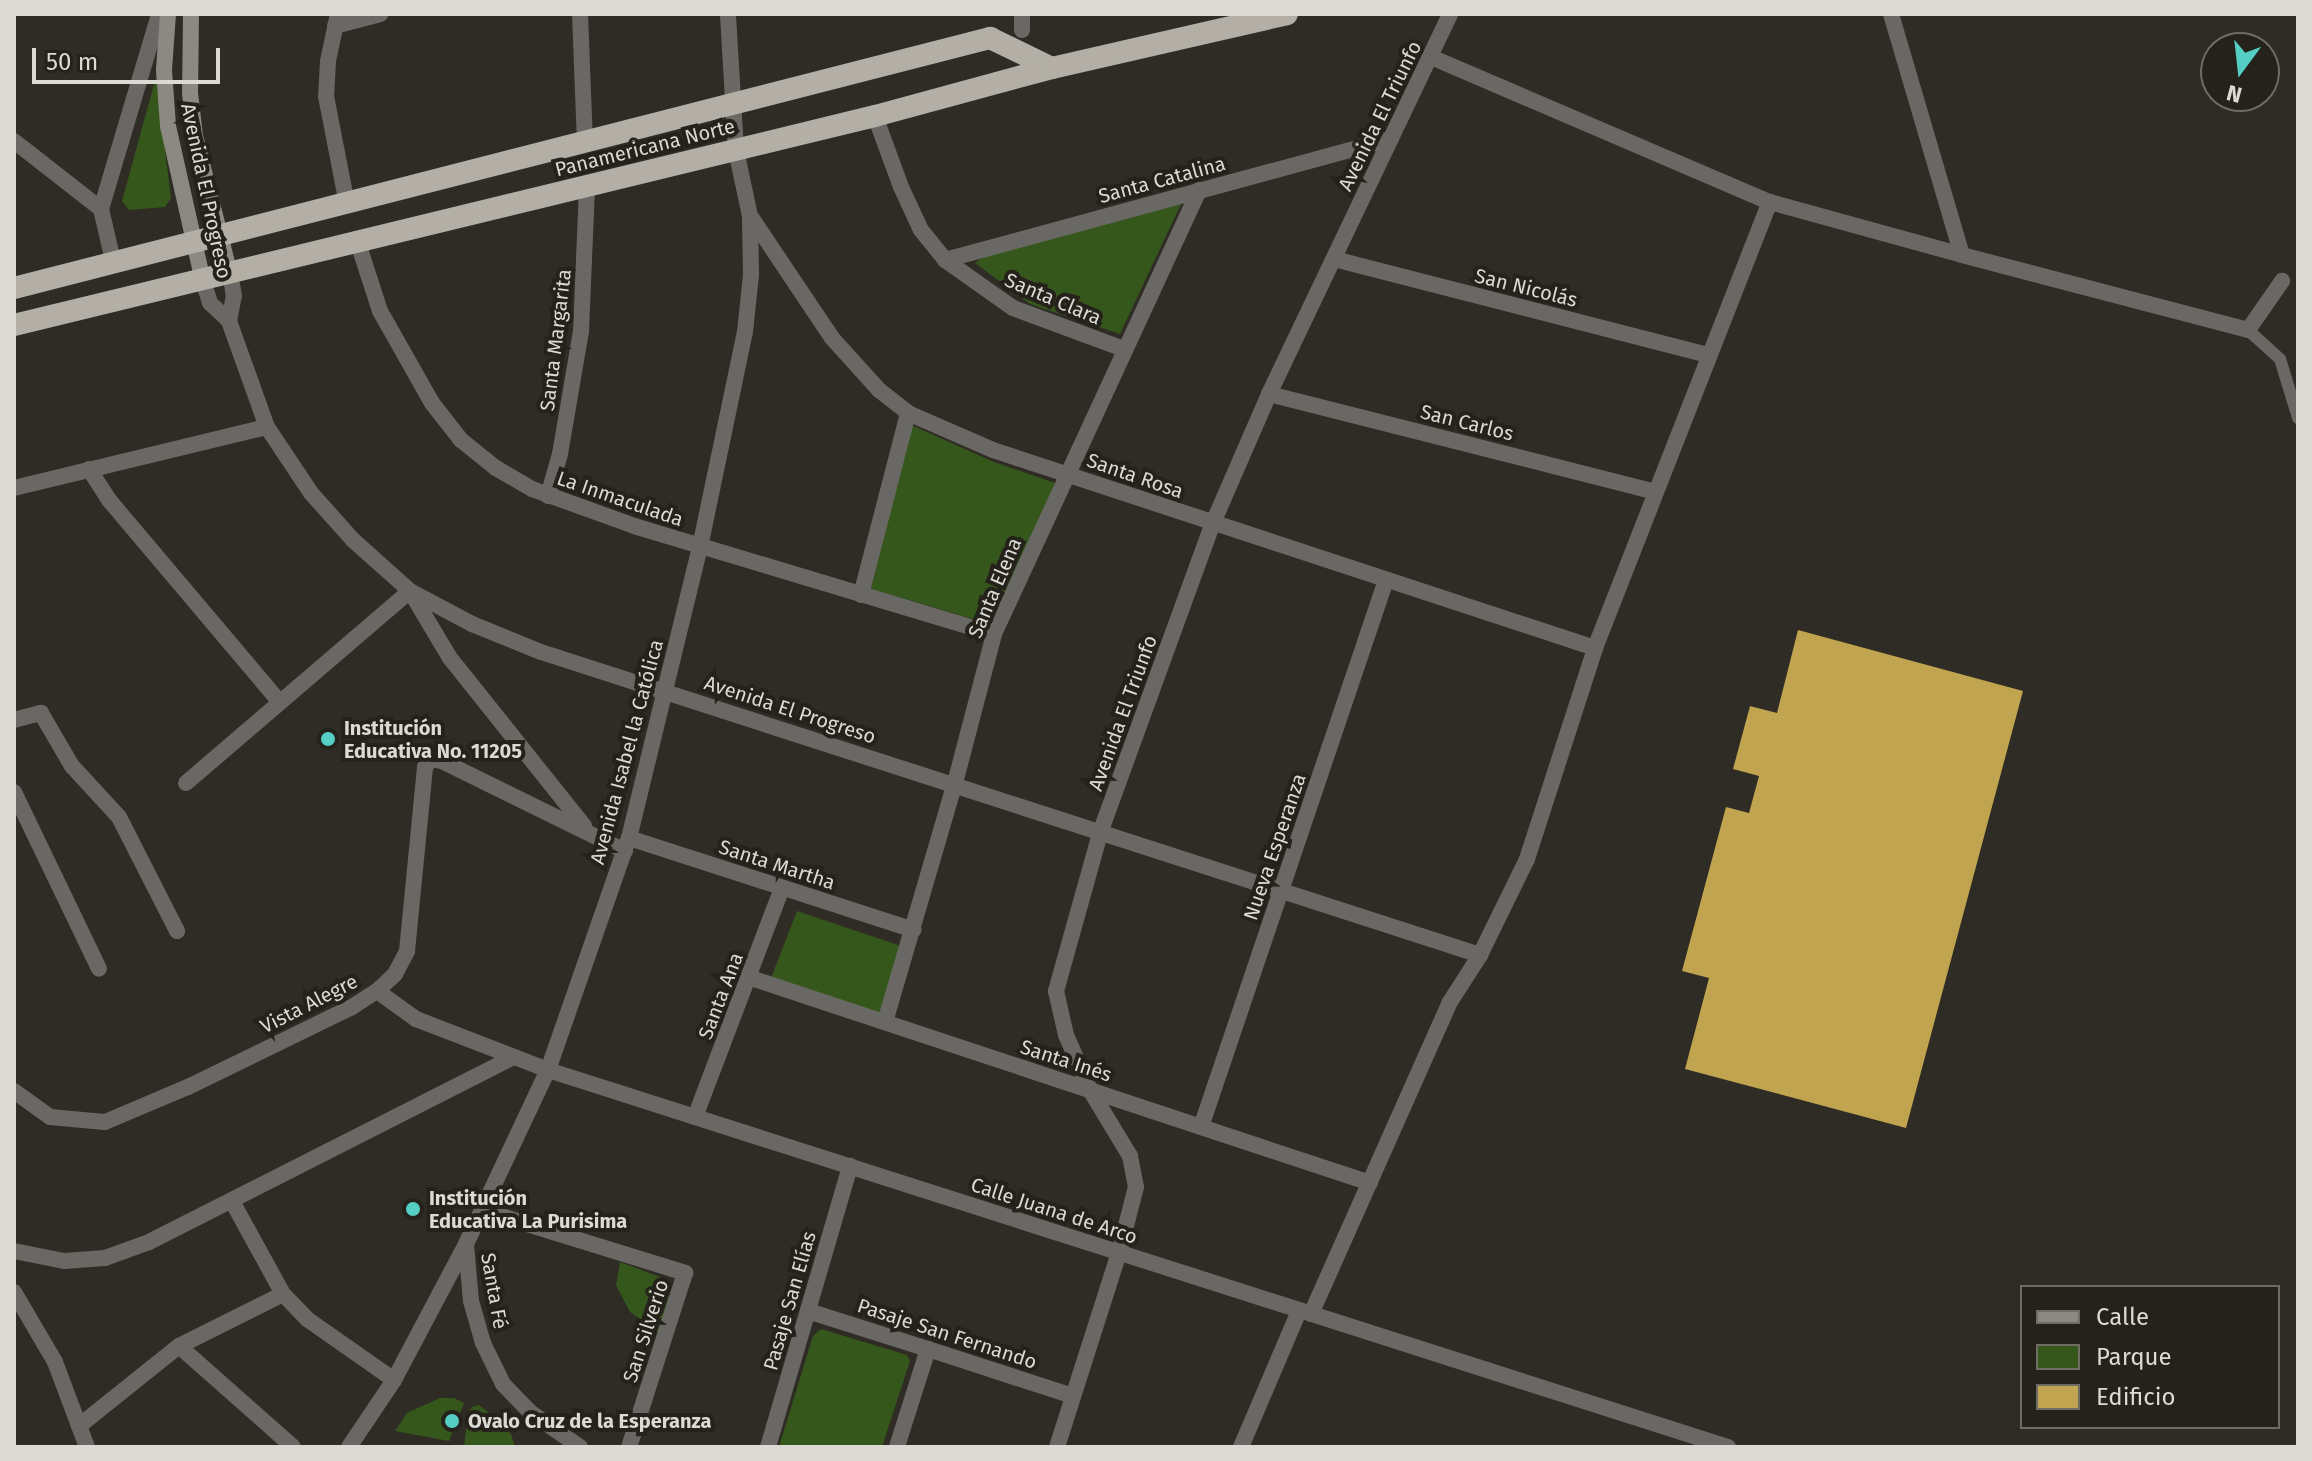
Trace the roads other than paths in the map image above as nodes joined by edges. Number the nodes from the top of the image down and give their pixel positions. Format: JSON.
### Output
{"nodes":[{"id":1,"x":159,"y":14,"type":"edge"},
{"id":2,"x":168,"y":14,"type":"edge"},
{"id":3,"x":191,"y":14,"type":"edge"},
{"id":4,"x":380,"y":14,"type":"edge"},
{"id":5,"x":580,"y":14,"type":"edge"},
{"id":6,"x":728,"y":14,"type":"edge"},
{"id":7,"x":1287,"y":14,"type":"edge"},
{"id":8,"x":1450,"y":14,"type":"edge"},
{"id":9,"x":1891,"y":14,"type":"edge"},
{"id":10,"x":336,"y":20,"type":"edge"},
{"id":11,"x":1431,"y":57,"type":"junction"},
{"id":12,"x":1052,"y":68,"type":"junction"},
{"id":13,"x":731,"y":105,"type":"junction"},
{"id":14,"x":875,"y":116,"type":"junction"},
{"id":15,"x":1391,"y":139,"type":"junction"},
{"id":16,"x":14,"y":141,"type":"edge"},
{"id":17,"x":585,"y":143,"type":"junction"},
{"id":18,"x":736,"y":150,"type":"junction"},
{"id":19,"x":587,"y":187,"type":"junction"},
{"id":20,"x":1199,"y":190,"type":"junction"},
{"id":21,"x":1770,"y":202,"type":"junction"},
{"id":22,"x":347,"y":204,"type":"junction"},
{"id":23,"x":101,"y":209,"type":"junction"},
{"id":24,"x":750,"y":216,"type":"junction"},
{"id":25,"x":219,"y":237,"type":"junction"},
{"id":26,"x":358,"y":243,"type":"junction"},
{"id":27,"x":193,"y":244,"type":"junction"},
{"id":28,"x":1962,"y":255,"type":"junction"},
{"id":29,"x":1334,"y":259,"type":"junction"},
{"id":30,"x":945,"y":260,"type":"junction"},
{"id":31,"x":114,"y":265,"type":"junction"},
{"id":32,"x":230,"y":274,"type":"junction"},
{"id":33,"x":203,"y":281,"type":"junction"},
{"id":34,"x":2282,"y":281,"type":"dead end"},
{"id":35,"x":14,"y":288,"type":"edge"},
{"id":36,"x":229,"y":321,"type":"junction"},
{"id":37,"x":14,"y":325,"type":"edge"},
{"id":38,"x":2248,"y":330,"type":"junction"},
{"id":39,"x":1124,"y":349,"type":"junction"},
{"id":40,"x":1709,"y":355,"type":"junction"},
{"id":41,"x":1269,"y":394,"type":"junction"},
{"id":42,"x":908,"y":413,"type":"junction"},
{"id":43,"x":2298,"y":418,"type":"edge"},
{"id":44,"x":267,"y":427,"type":"junction"},
{"id":45,"x":89,"y":469,"type":"junction"},
{"id":46,"x":1069,"y":474,"type":"junction"},
{"id":47,"x":14,"y":488,"type":"edge"},
{"id":48,"x":1655,"y":492,"type":"junction"},
{"id":49,"x":548,"y":496,"type":"junction"},
{"id":50,"x":1213,"y":523,"type":"junction"},
{"id":51,"x":700,"y":547,"type":"junction"},
{"id":52,"x":1386,"y":580,"type":"junction"},
{"id":53,"x":410,"y":591,"type":"junction"},
{"id":54,"x":861,"y":595,"type":"junction"},
{"id":55,"x":994,"y":634,"type":"junction"},
{"id":56,"x":1595,"y":648,"type":"junction"},
{"id":57,"x":665,"y":691,"type":"junction"},
{"id":58,"x":279,"y":701,"type":"junction"},
{"id":59,"x":14,"y":720,"type":"edge"},
{"id":60,"x":431,"y":759,"type":"joint"},
{"id":61,"x":186,"y":783,"type":"dead end"},
{"id":62,"x":955,"y":783,"type":"junction"},
{"id":63,"x":14,"y":792,"type":"edge"},
{"id":64,"x":588,"y":830,"type":"junction"},
{"id":65,"x":1100,"y":833,"type":"junction"},
{"id":66,"x":627,"y":844,"type":"junction"},
{"id":67,"x":782,"y":888,"type":"junction"},
{"id":68,"x":1280,"y":893,"type":"junction"},
{"id":69,"x":913,"y":930,"type":"junction"},
{"id":70,"x":177,"y":931,"type":"dead end"},
{"id":71,"x":1480,"y":955,"type":"junction"},
{"id":72,"x":99,"y":969,"type":"dead end"},
{"id":73,"x":751,"y":978,"type":"junction"},
{"id":74,"x":377,"y":991,"type":"junction"},
{"id":75,"x":885,"y":1022,"type":"junction"},
{"id":76,"x":514,"y":1057,"type":"junction"},
{"id":77,"x":548,"y":1070,"type":"junction"},
{"id":78,"x":1090,"y":1090,"type":"junction"},
{"id":79,"x":14,"y":1091,"type":"edge"},
{"id":80,"x":695,"y":1117,"type":"junction"},
{"id":81,"x":1201,"y":1127,"type":"junction"},
{"id":82,"x":850,"y":1166,"type":"junction"},
{"id":83,"x":1370,"y":1183,"type":"junction"},
{"id":84,"x":233,"y":1203,"type":"junction"},
{"id":85,"x":482,"y":1210,"type":"junction"},
{"id":86,"x":466,"y":1244,"type":"junction"},
{"id":87,"x":14,"y":1251,"type":"edge"},
{"id":88,"x":1119,"y":1253,"type":"junction"},
{"id":89,"x":14,"y":1292,"type":"edge"},
{"id":90,"x":283,"y":1294,"type":"junction"},
{"id":91,"x":808,"y":1311,"type":"junction"},
{"id":92,"x":1305,"y":1312,"type":"junction"},
{"id":93,"x":179,"y":1346,"type":"junction"},
{"id":94,"x":928,"y":1349,"type":"junction"},
{"id":95,"x":394,"y":1380,"type":"junction"},
{"id":96,"x":1073,"y":1396,"type":"junction"},
{"id":97,"x":79,"y":1426,"type":"junction"},
{"id":98,"x":87,"y":1447,"type":"edge"},
{"id":99,"x":293,"y":1447,"type":"edge"},
{"id":100,"x":349,"y":1447,"type":"edge"},
{"id":101,"x":580,"y":1447,"type":"edge"},
{"id":102,"x":629,"y":1447,"type":"edge"},
{"id":103,"x":768,"y":1447,"type":"edge"},
{"id":104,"x":897,"y":1447,"type":"edge"},
{"id":105,"x":1057,"y":1447,"type":"edge"},
{"id":106,"x":1241,"y":1447,"type":"edge"},
{"id":107,"x":1728,"y":1447,"type":"edge"}],
"edges":[{"from":1,"to":23,"type":"street"},
{"from":2,"to":27,"type":"main road","name":"Avenida El Progreso"},
{"from":3,"to":25,"type":"main road","name":"Avenida El Progreso"},
{"from":4,"to":10,"type":"street"},
{"from":5,"to":17,"type":"street"},
{"from":6,"to":13,"type":"street","name":"Avenida Isabel la Católica"},
{"from":7,"to":12,"type":"highway","name":"Panamericana Norte"},
{"from":8,"to":11,"type":"street","name":"Avenida El Triunfo"},
{"from":9,"to":28,"type":"street"},
{"from":10,"to":22,"type":"street"},
{"from":11,"to":15,"type":"street","name":"Avenida El Triunfo"},
{"from":11,"to":21,"type":"street"},
{"from":12,"to":13,"type":"highway","name":"Panamericana Norte"},
{"from":12,"to":14,"type":"highway","name":"Panamericana Norte"},
{"from":13,"to":17,"type":"highway","name":"Panamericana Norte"},
{"from":13,"to":18,"type":"street","name":"Avenida Isabel la Católica"},
{"from":14,"to":18,"type":"highway","name":"Panamericana Norte"},
{"from":14,"to":30,"type":"street","name":"Santa Clara"},
{"from":15,"to":20,"type":"street","name":"Santa Catalina"},
{"from":15,"to":29,"type":"street","name":"Avenida El Triunfo"},
{"from":16,"to":23,"type":"street"},
{"from":17,"to":22,"type":"highway","name":"Panamericana Norte"},
{"from":18,"to":19,"type":"highway","name":"Panamericana Norte"},
{"from":18,"to":24,"type":"street","name":"Avenida Isabel la Católica"},
{"from":19,"to":26,"type":"highway","name":"Panamericana Norte"},
{"from":19,"to":49,"type":"street","name":"Santa Margarita"},
{"from":20,"to":30,"type":"street","name":"Santa Catalina"},
{"from":20,"to":39,"type":"street","name":"Santa Elena"},
{"from":21,"to":28,"type":"street"},
{"from":21,"to":40,"type":"street"},
{"from":22,"to":25,"type":"highway","name":"Panamericana Norte"},
{"from":23,"to":31,"type":"street"},
{"from":24,"to":42,"type":"street","name":"Santa Rosa"},
{"from":24,"to":51,"type":"street","name":"Avenida Isabel la Católica"},
{"from":25,"to":27,"type":"highway","name":"Panamericana Norte"},
{"from":25,"to":32,"type":"main road","name":"Avenida El Progreso"},
{"from":26,"to":32,"type":"highway","name":"Panamericana Norte"},
{"from":26,"to":49,"type":"street","name":"La Inmaculada"},
{"from":27,"to":31,"type":"highway","name":"Panamericana Norte"},
{"from":27,"to":33,"type":"main road","name":"Avenida El Progreso"},
{"from":28,"to":38,"type":"street"},
{"from":29,"to":40,"type":"street","name":"San Nicolás"},
{"from":29,"to":41,"type":"street","name":"Avenida El Triunfo"},
{"from":30,"to":39,"type":"street","name":"Santa Clara"},
{"from":31,"to":35,"type":"highway","name":"Panamericana Norte"},
{"from":32,"to":33,"type":"highway","name":"Panamericana Norte"},
{"from":32,"to":36,"type":"street","name":"Avenida El Progreso"},
{"from":33,"to":36,"type":"street","name":"Avenida El Progreso"},
{"from":33,"to":37,"type":"highway","name":"Panamericana Norte"},
{"from":34,"to":38,"type":"street"},
{"from":36,"to":44,"type":"street","name":"Avenida El Progreso"},
{"from":38,"to":43,"type":"lane"},
{"from":39,"to":46,"type":"street","name":"Santa Elena"},
{"from":40,"to":48,"type":"street"},
{"from":41,"to":48,"type":"street","name":"San Carlos"},
{"from":41,"to":50,"type":"street","name":"Avenida El Triunfo"},
{"from":42,"to":46,"type":"street","name":"Santa Rosa"},
{"from":42,"to":54,"type":"street"},
{"from":44,"to":45,"type":"street"},
{"from":44,"to":53,"type":"street","name":"Avenida El Progreso"},
{"from":45,"to":47,"type":"street"},
{"from":45,"to":58,"type":"street"},
{"from":46,"to":50,"type":"street","name":"Santa Rosa"},
{"from":46,"to":55,"type":"street","name":"Santa Elena"},
{"from":48,"to":56,"type":"street"},
{"from":49,"to":51,"type":"street","name":"La Inmaculada"},
{"from":50,"to":52,"type":"street","name":"Santa Rosa"},
{"from":50,"to":65,"type":"street","name":"Avenida El Triunfo"},
{"from":51,"to":54,"type":"street","name":"La Inmaculada"},
{"from":51,"to":57,"type":"street","name":"Avenida Isabel la Católica"},
{"from":52,"to":56,"type":"street","name":"Santa Rosa"},
{"from":52,"to":68,"type":"street","name":"Nueva Esperanza"},
{"from":53,"to":57,"type":"street","name":"Avenida El Progreso"},
{"from":53,"to":58,"type":"street"},
{"from":53,"to":64,"type":"street"},
{"from":54,"to":55,"type":"street","name":"La Inmaculada"},
{"from":55,"to":62,"type":"street","name":"Santa Elena"},
{"from":56,"to":71,"type":"street"},
{"from":57,"to":62,"type":"street","name":"Avenida El Progreso"},
{"from":57,"to":66,"type":"street","name":"Avenida Isabel la Católica"},
{"from":58,"to":61,"type":"street"},
{"from":59,"to":70,"type":"street"},
{"from":60,"to":64,"type":"street","name":"Santa Martha"},
{"from":60,"to":74,"type":"street","name":"Vista Alegre"},
{"from":62,"to":65,"type":"street","name":"Avenida El Progreso"},
{"from":62,"to":69,"type":"street","name":"Santa Elena"},
{"from":63,"to":72,"type":"street"},
{"from":64,"to":66,"type":"street","name":"Santa Martha"},
{"from":65,"to":68,"type":"street","name":"Avenida El Progreso"},
{"from":65,"to":78,"type":"street","name":"Avenida El Triunfo"},
{"from":66,"to":67,"type":"street","name":"Santa Martha"},
{"from":66,"to":77,"type":"street","name":"Avenida Isabel la Católica"},
{"from":67,"to":69,"type":"street","name":"Santa Martha"},
{"from":67,"to":73,"type":"street","name":"Santa Ana"},
{"from":68,"to":71,"type":"street","name":"Avenida El Progreso"},
{"from":68,"to":81,"type":"street","name":"Nueva Esperanza"},
{"from":69,"to":75,"type":"street","name":"Santa Elena"},
{"from":71,"to":83,"type":"street"},
{"from":73,"to":75,"type":"street","name":"Santa Inés"},
{"from":73,"to":80,"type":"street","name":"Santa Ana"},
{"from":74,"to":76,"type":"street","name":"Calle Juana de Arco"},
{"from":74,"to":79,"type":"street","name":"Vista Alegre"},
{"from":75,"to":78,"type":"street","name":"Santa Inés"},
{"from":76,"to":77,"type":"street","name":"Calle Juana de Arco"},
{"from":76,"to":84,"type":"street"},
{"from":77,"to":80,"type":"street","name":"Calle Juana de Arco"},
{"from":77,"to":85,"type":"street","name":"Avenida Isabel la Católica"},
{"from":78,"to":81,"type":"street","name":"Santa Inés"},
{"from":78,"to":88,"type":"street","name":"Avenida El Triunfo"},
{"from":80,"to":82,"type":"street","name":"Calle Juana de Arco"},
{"from":81,"to":83,"type":"street","name":"Santa Inés"},
{"from":82,"to":88,"type":"street","name":"Calle Juana de Arco"},
{"from":82,"to":91,"type":"street","name":"Pasaje San Elías"},
{"from":83,"to":92,"type":"street"},
{"from":84,"to":87,"type":"street"},
{"from":84,"to":90,"type":"street"},
{"from":85,"to":86,"type":"street","name":"Avenida Isabel la Católica"},
{"from":85,"to":102,"type":"street","name":"San Silverio"},
{"from":86,"to":95,"type":"street","name":"Avenida Isabel la Católica"},
{"from":86,"to":101,"type":"street","name":"Santa Fé"},
{"from":88,"to":92,"type":"street","name":"Calle Juana de Arco"},
{"from":88,"to":96,"type":"street","name":"Avenida El Triunfo"},
{"from":89,"to":97,"type":"street"},
{"from":90,"to":93,"type":"street"},
{"from":90,"to":95,"type":"street"},
{"from":91,"to":94,"type":"street","name":"Pasaje San Fernando"},
{"from":91,"to":103,"type":"street","name":"Pasaje San Elías"},
{"from":92,"to":106,"type":"street"},
{"from":92,"to":107,"type":"street","name":"Calle Juana de Arco"},
{"from":93,"to":97,"type":"street"},
{"from":93,"to":99,"type":"street"},
{"from":94,"to":96,"type":"street","name":"Pasaje San Fernando"},
{"from":94,"to":104,"type":"street"},
{"from":95,"to":100,"type":"street","name":"Avenida Isabel la Católica"},
{"from":96,"to":105,"type":"street","name":"Avenida El Triunfo"},
{"from":97,"to":98,"type":"street"}]}
